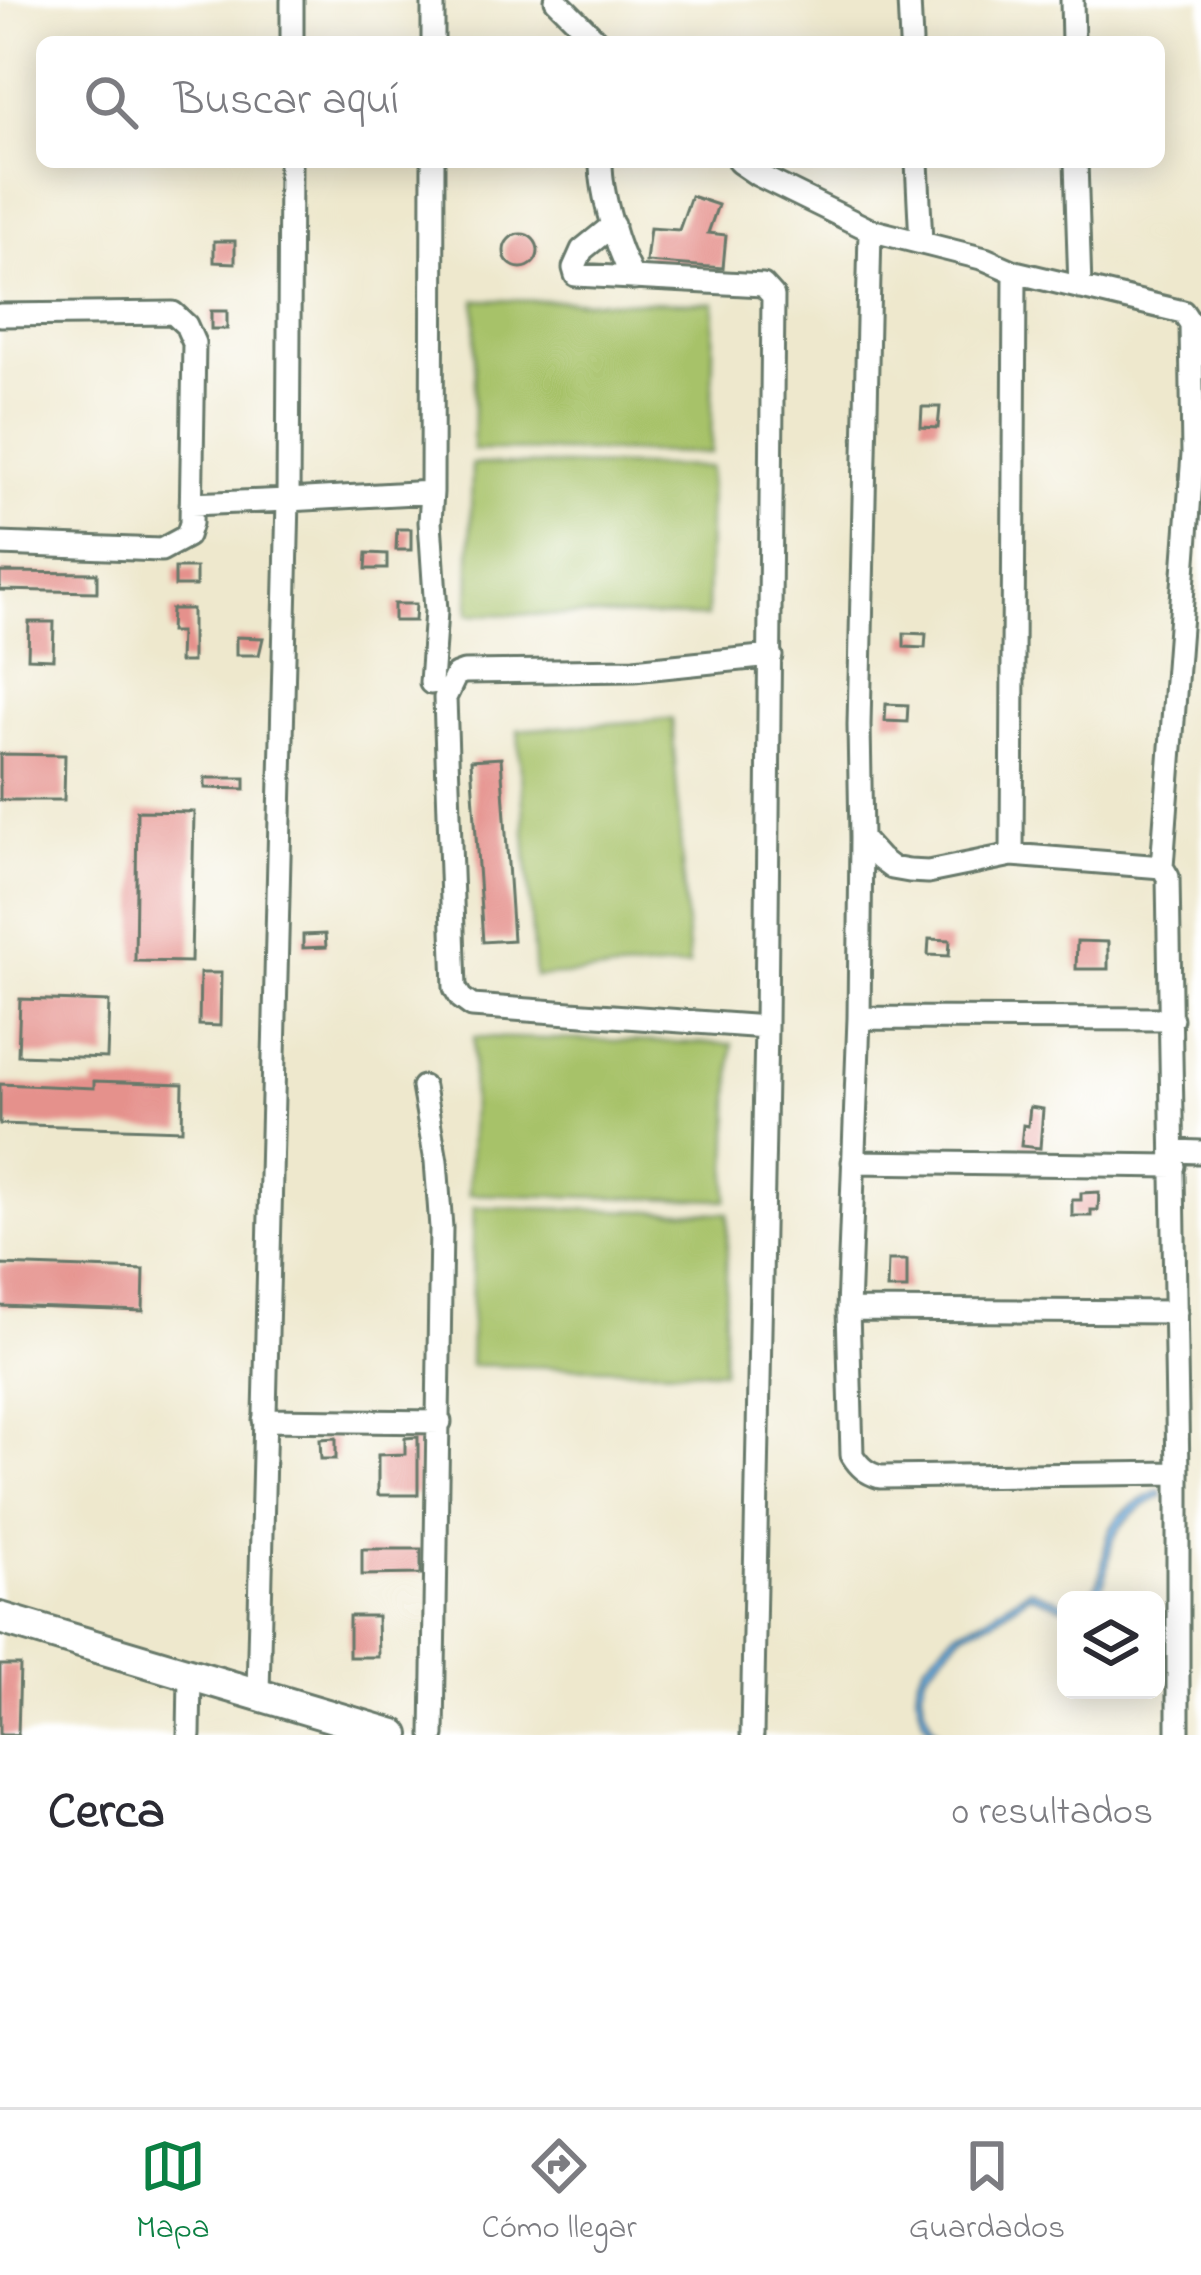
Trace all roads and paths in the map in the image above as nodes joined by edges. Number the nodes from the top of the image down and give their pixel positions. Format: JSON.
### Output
{"nodes":[{"id":1,"x":292,"y":0,"type":"edge"},
{"id":2,"x":434,"y":0,"type":"edge"},
{"id":3,"x":556,"y":0,"type":"edge"},
{"id":4,"x":909,"y":0,"type":"edge"},
{"id":5,"x":1072,"y":0,"type":"edge"},
{"id":6,"x":292,"y":36,"type":"edge"},
{"id":7,"x":433,"y":36,"type":"edge"},
{"id":8,"x":592,"y":36,"type":"edge"},
{"id":9,"x":911,"y":36,"type":"edge"},
{"id":10,"x":1073,"y":36,"type":"edge"},
{"id":11,"x":290,"y":168,"type":"edge"},
{"id":12,"x":433,"y":168,"type":"edge"},
{"id":13,"x":601,"y":168,"type":"edge"},
{"id":14,"x":747,"y":168,"type":"edge"},
{"id":15,"x":917,"y":168,"type":"edge"},
{"id":16,"x":1076,"y":168,"type":"edge"},
{"id":17,"x":614,"y":225,"type":"junction"},
{"id":18,"x":870,"y":230,"type":"junction"},
{"id":19,"x":921,"y":242,"type":"junction"},
{"id":20,"x":590,"y":244,"type":"junction"},
{"id":21,"x":631,"y":272,"type":"junction"},
{"id":22,"x":1016,"y":272,"type":"junction"},
{"id":23,"x":1080,"y":288,"type":"junction"},
{"id":24,"x":0,"y":315,"type":"edge"},
{"id":25,"x":1197,"y":459,"type":"edge"},
{"id":26,"x":432,"y":492,"type":"junction"},
{"id":27,"x":287,"y":500,"type":"junction"},
{"id":28,"x":191,"y":504,"type":"junction"},
{"id":29,"x":0,"y":544,"type":"edge"},
{"id":30,"x":771,"y":656,"type":"junction"},
{"id":31,"x":431,"y":683,"type":"dead end"},
{"id":32,"x":861,"y":838,"type":"junction"},
{"id":33,"x":1012,"y":855,"type":"junction"},
{"id":34,"x":1162,"y":867,"type":"junction"},
{"id":35,"x":859,"y":1018,"type":"junction"},
{"id":36,"x":1172,"y":1019,"type":"junction"},
{"id":37,"x":766,"y":1027,"type":"junction"},
{"id":38,"x":423,"y":1087,"type":"dead end"},
{"id":39,"x":1201,"y":1152,"type":"edge"},
{"id":40,"x":1174,"y":1159,"type":"junction"},
{"id":41,"x":853,"y":1162,"type":"junction"},
{"id":42,"x":848,"y":1310,"type":"junction"},
{"id":43,"x":1176,"y":1312,"type":"junction"},
{"id":44,"x":265,"y":1420,"type":"junction"},
{"id":45,"x":440,"y":1422,"type":"junction"},
{"id":46,"x":1178,"y":1480,"type":"junction"},
{"id":47,"x":0,"y":1618,"type":"edge"},
{"id":48,"x":190,"y":1676,"type":"junction"},
{"id":49,"x":258,"y":1692,"type":"junction"},
{"id":50,"x":189,"y":1735,"type":"edge"},
{"id":51,"x":394,"y":1735,"type":"edge"},
{"id":52,"x":433,"y":1735,"type":"edge"},
{"id":53,"x":752,"y":1735,"type":"edge"},
{"id":54,"x":1178,"y":1735,"type":"edge"}],
"edges":[{"from":1,"to":6,"type":"street"},
{"from":2,"to":7,"type":"street"},
{"from":3,"to":8,"type":"street"},
{"from":4,"to":9,"type":"street"},
{"from":5,"to":10,"type":"street"},
{"from":11,"to":27,"type":"street"},
{"from":12,"to":26,"type":"street"},
{"from":13,"to":17,"type":"street"},
{"from":14,"to":18,"type":"street"},
{"from":15,"to":19,"type":"street"},
{"from":16,"to":23,"type":"street"},
{"from":17,"to":20,"type":"street"},
{"from":17,"to":21,"type":"street"},
{"from":18,"to":19,"type":"street"},
{"from":18,"to":32,"type":"street"},
{"from":19,"to":22,"type":"street"},
{"from":20,"to":21,"type":"street"},
{"from":20,"to":21,"type":"street"},
{"from":21,"to":30,"type":"street"},
{"from":22,"to":23,"type":"street"},
{"from":22,"to":33,"type":"street"},
{"from":23,"to":25,"type":"street"},
{"from":24,"to":28,"type":"street"},
{"from":25,"to":34,"type":"street"},
{"from":26,"to":27,"type":"street"},
{"from":26,"to":31,"type":"street"},
{"from":27,"to":28,"type":"street"},
{"from":27,"to":44,"type":"street"},
{"from":28,"to":29,"type":"street"},
{"from":30,"to":37,"type":"street"},
{"from":30,"to":37,"type":"street"},
{"from":32,"to":33,"type":"street"},
{"from":32,"to":35,"type":"street"},
{"from":33,"to":34,"type":"street"},
{"from":34,"to":36,"type":"street"},
{"from":35,"to":36,"type":"street"},
{"from":35,"to":41,"type":"street"},
{"from":36,"to":40,"type":"street"},
{"from":37,"to":53,"type":"street"},
{"from":38,"to":45,"type":"street"},
{"from":39,"to":40,"type":"street"},
{"from":40,"to":41,"type":"street"},
{"from":40,"to":43,"type":"street"},
{"from":41,"to":42,"type":"street"},
{"from":42,"to":43,"type":"street"},
{"from":42,"to":46,"type":"street"},
{"from":43,"to":46,"type":"street"},
{"from":44,"to":45,"type":"street"},
{"from":44,"to":49,"type":"street"},
{"from":45,"to":52,"type":"street"},
{"from":46,"to":54,"type":"street"},
{"from":47,"to":48,"type":"highway"},
{"from":48,"to":49,"type":"highway"},
{"from":48,"to":50,"type":"street"},
{"from":49,"to":51,"type":"highway"}]}
